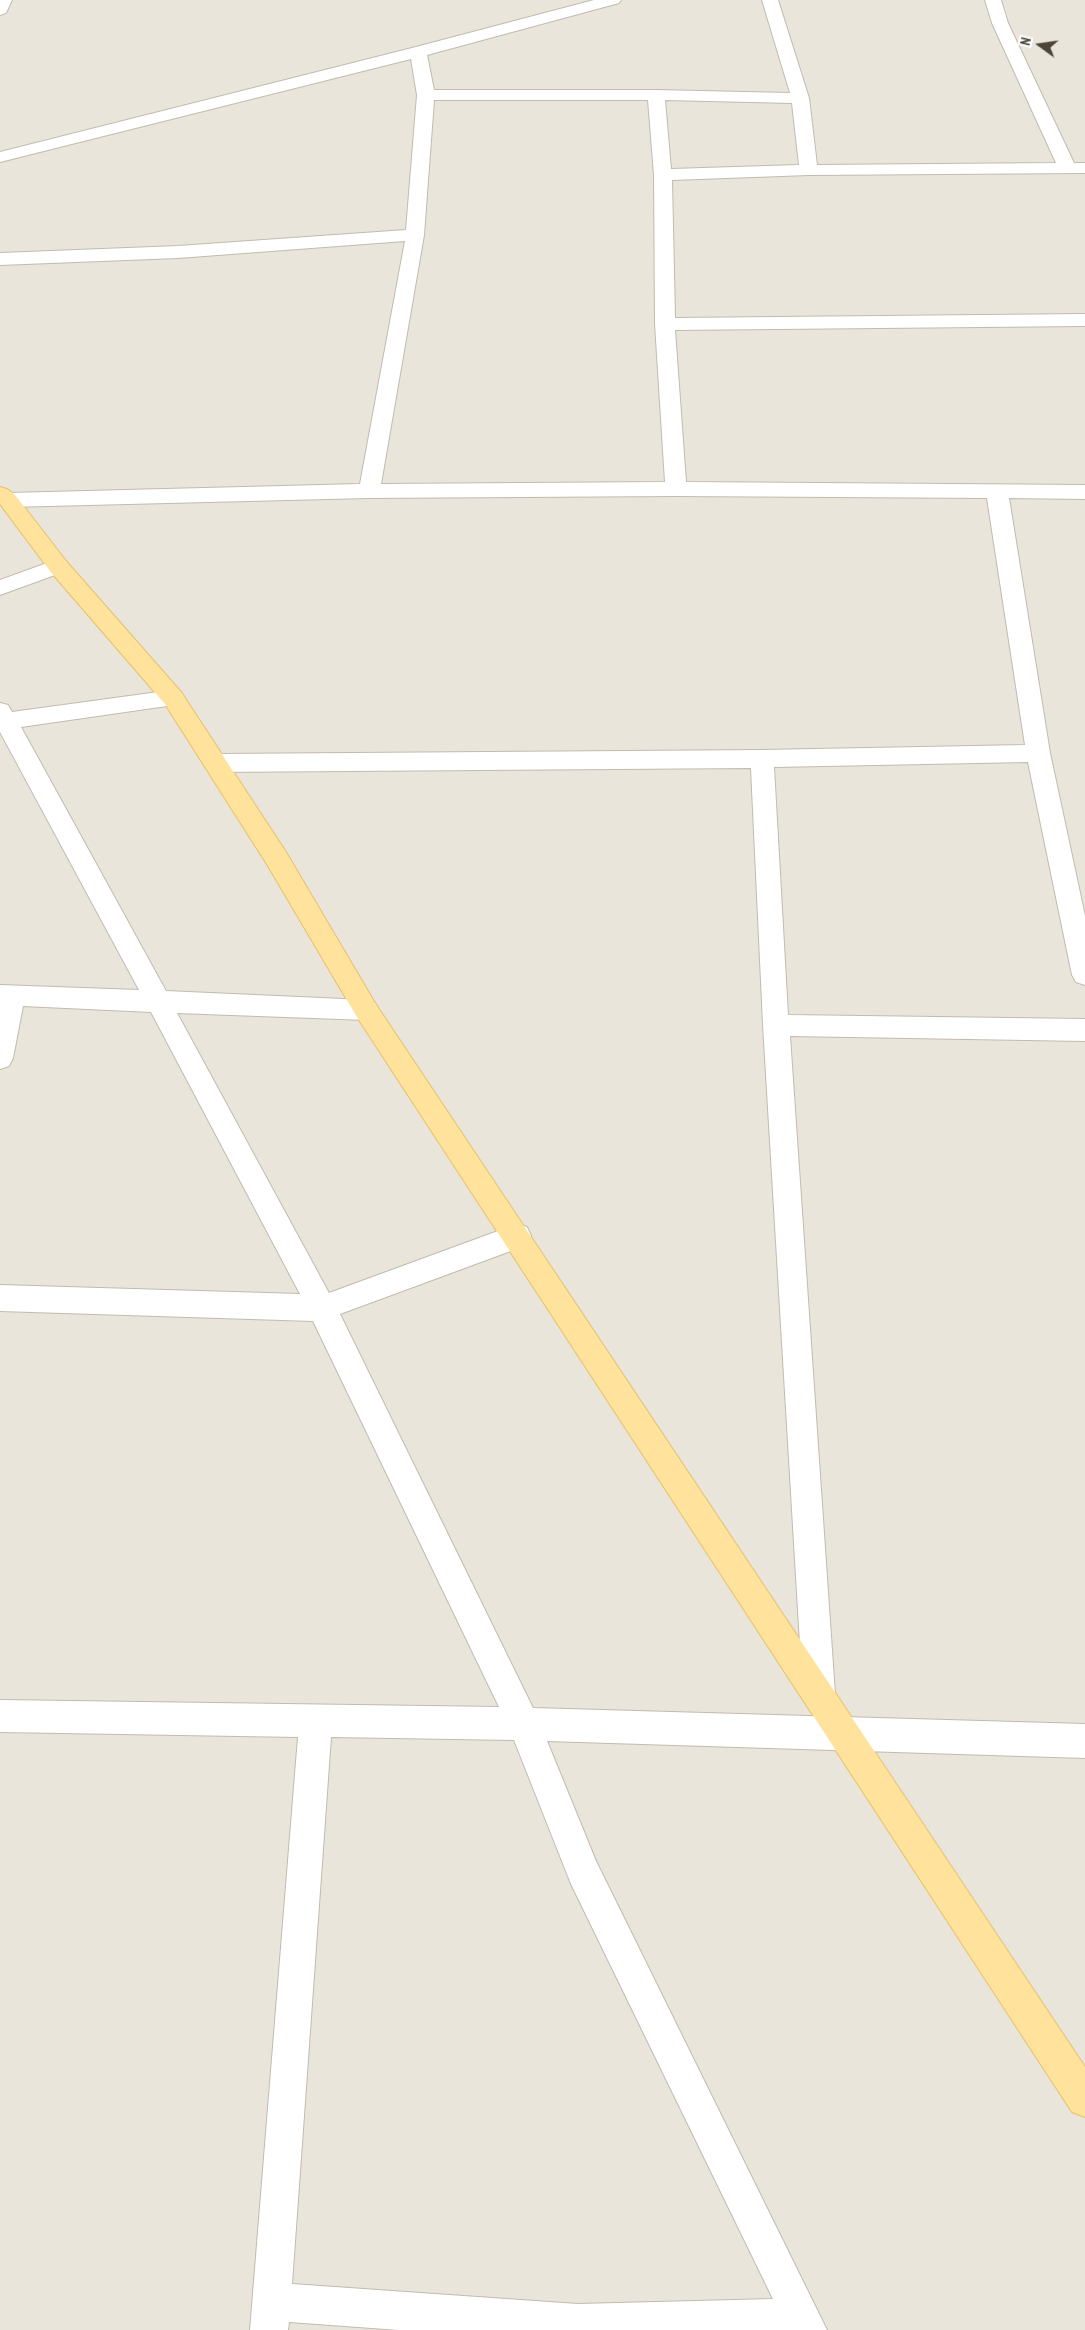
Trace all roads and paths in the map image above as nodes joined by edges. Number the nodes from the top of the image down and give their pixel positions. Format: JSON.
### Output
{"nodes":[{"id":1,"x":613,"y":0,"type":"edge"},
{"id":2,"x":770,"y":0,"type":"edge"},
{"id":3,"x":993,"y":0,"type":"edge"},
{"id":4,"x":418,"y":52,"type":"junction"},
{"id":5,"x":426,"y":94,"type":"junction"},
{"id":6,"x":656,"y":95,"type":"junction"},
{"id":7,"x":800,"y":98,"type":"junction"},
{"id":8,"x":0,"y":157,"type":"edge"},
{"id":9,"x":1067,"y":168,"type":"junction"},
{"id":10,"x":1085,"y":168,"type":"edge"},
{"id":11,"x":809,"y":170,"type":"junction"},
{"id":12,"x":663,"y":175,"type":"junction"},
{"id":13,"x":415,"y":235,"type":"junction"},
{"id":14,"x":0,"y":259,"type":"edge"},
{"id":15,"x":1085,"y":320,"type":"edge"},
{"id":16,"x":665,"y":324,"type":"junction"},
{"id":17,"x":676,"y":489,"type":"junction"},
{"id":18,"x":369,"y":491,"type":"junction"},
{"id":19,"x":997,"y":492,"type":"junction"},
{"id":20,"x":1085,"y":492,"type":"edge"},
{"id":21,"x":4,"y":497,"type":"edge"},
{"id":22,"x":58,"y":566,"type":"junction"},
{"id":23,"x":0,"y":588,"type":"edge"},
{"id":24,"x":173,"y":698,"type":"junction"},
{"id":25,"x":2,"y":719,"type":"edge"},
{"id":26,"x":1038,"y":752,"type":"junction"},
{"id":27,"x":762,"y":759,"type":"junction"},
{"id":28,"x":215,"y":763,"type":"junction"},
{"id":29,"x":1085,"y":975,"type":"edge"},
{"id":30,"x":6,"y":995,"type":"edge"},
{"id":31,"x":158,"y":1001,"type":"junction"},
{"id":32,"x":366,"y":1010,"type":"junction"},
{"id":33,"x":776,"y":1025,"type":"junction"},
{"id":34,"x":1085,"y":1030,"type":"edge"},
{"id":35,"x":0,"y":1058,"type":"edge"},
{"id":36,"x":517,"y":1236,"type":"junction"},
{"id":37,"x":0,"y":1298,"type":"edge"},
{"id":38,"x":322,"y":1308,"type":"junction"},
{"id":39,"x":819,"y":1694,"type":"junction"},
{"id":40,"x":0,"y":1716,"type":"edge"},
{"id":41,"x":316,"y":1721,"type":"junction"},
{"id":42,"x":524,"y":1724,"type":"junction"},
{"id":43,"x":845,"y":1734,"type":"junction"},
{"id":44,"x":1085,"y":1741,"type":"edge"},
{"id":45,"x":1085,"y":2099,"type":"edge"},
{"id":46,"x":270,"y":2316,"type":"edge"},
{"id":47,"x":805,"y":2324,"type":"edge"},
{"id":48,"x":578,"y":2326,"type":"edge"}],
"edges":[{"from":1,"to":4,"type":"street"},
{"from":2,"to":7,"type":"street"},
{"from":3,"to":9,"type":"street"},
{"from":4,"to":5,"type":"street"},
{"from":4,"to":8,"type":"street"},
{"from":5,"to":6,"type":"street"},
{"from":5,"to":13,"type":"street"},
{"from":6,"to":7,"type":"street"},
{"from":6,"to":12,"type":"street"},
{"from":7,"to":11,"type":"street"},
{"from":9,"to":10,"type":"street"},
{"from":9,"to":11,"type":"street"},
{"from":11,"to":12,"type":"street"},
{"from":12,"to":16,"type":"street"},
{"from":13,"to":14,"type":"street"},
{"from":13,"to":18,"type":"street"},
{"from":15,"to":16,"type":"street"},
{"from":16,"to":17,"type":"street"},
{"from":17,"to":18,"type":"street"},
{"from":17,"to":19,"type":"street"},
{"from":18,"to":21,"type":"street"},
{"from":19,"to":20,"type":"street"},
{"from":19,"to":26,"type":"street"},
{"from":21,"to":22,"type":"main road"},
{"from":22,"to":23,"type":"street"},
{"from":22,"to":24,"type":"main road"},
{"from":24,"to":25,"type":"street"},
{"from":24,"to":28,"type":"main road"},
{"from":25,"to":31,"type":"street"},
{"from":26,"to":27,"type":"street"},
{"from":26,"to":29,"type":"street"},
{"from":27,"to":28,"type":"street"},
{"from":27,"to":33,"type":"street"},
{"from":28,"to":32,"type":"main road"},
{"from":30,"to":31,"type":"street"},
{"from":30,"to":35,"type":"street"},
{"from":31,"to":32,"type":"street"},
{"from":31,"to":38,"type":"street"},
{"from":32,"to":36,"type":"main road"},
{"from":33,"to":34,"type":"street"},
{"from":33,"to":39,"type":"street"},
{"from":36,"to":38,"type":"street"},
{"from":36,"to":39,"type":"main road"},
{"from":37,"to":38,"type":"street"},
{"from":38,"to":42,"type":"street"},
{"from":39,"to":43,"type":"main road"},
{"from":40,"to":41,"type":"street"},
{"from":41,"to":42,"type":"street"},
{"from":41,"to":46,"type":"street"},
{"from":42,"to":43,"type":"street"},
{"from":42,"to":47,"type":"street"},
{"from":43,"to":44,"type":"street"},
{"from":43,"to":45,"type":"main road"},
{"from":46,"to":48,"type":"street"},
{"from":47,"to":48,"type":"street"}]}
